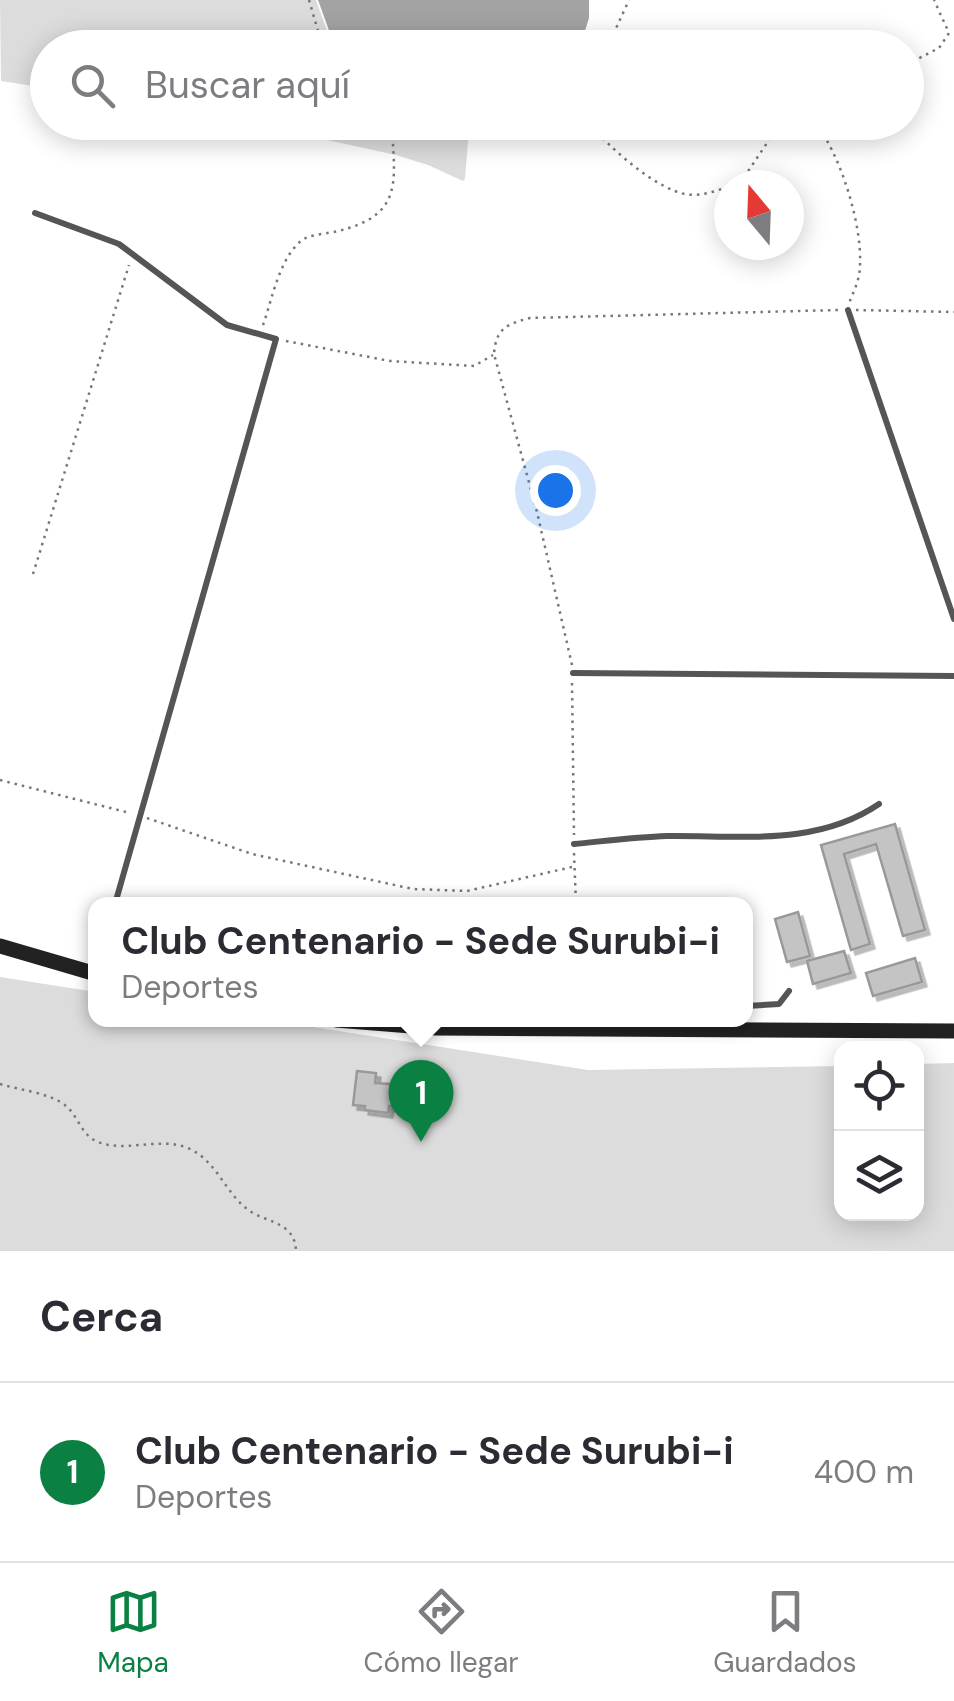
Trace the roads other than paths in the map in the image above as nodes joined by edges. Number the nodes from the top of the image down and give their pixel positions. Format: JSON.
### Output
{"nodes":[{"id":1,"x":34,"y":213,"type":"dead end"},
{"id":2,"x":848,"y":310,"type":"road end"},
{"id":3,"x":954,"y":619,"type":"edge"},
{"id":4,"x":573,"y":672,"type":"road end"},
{"id":5,"x":954,"y":676,"type":"edge"},
{"id":6,"x":879,"y":804,"type":"dead end"},
{"id":7,"x":574,"y":844,"type":"road end"},
{"id":8,"x":117,"y":897,"type":"edge"},
{"id":9,"x":0,"y":946,"type":"edge"},
{"id":10,"x":88,"y":971,"type":"edge"},
{"id":11,"x":788,"y":991,"type":"dead end"},
{"id":12,"x":753,"y":1006,"type":"edge"},
{"id":13,"x":424,"y":1027,"type":"edge"},
{"id":14,"x":954,"y":1032,"type":"edge"}],
"edges":[{"from":1,"to":8,"type":"lane"},
{"from":2,"to":3,"type":"lane"},
{"from":4,"to":5,"type":"lane"},
{"from":6,"to":7,"type":"lane"},
{"from":9,"to":10,"type":"street"},
{"from":11,"to":12,"type":"lane"},
{"from":13,"to":14,"type":"street"}]}
